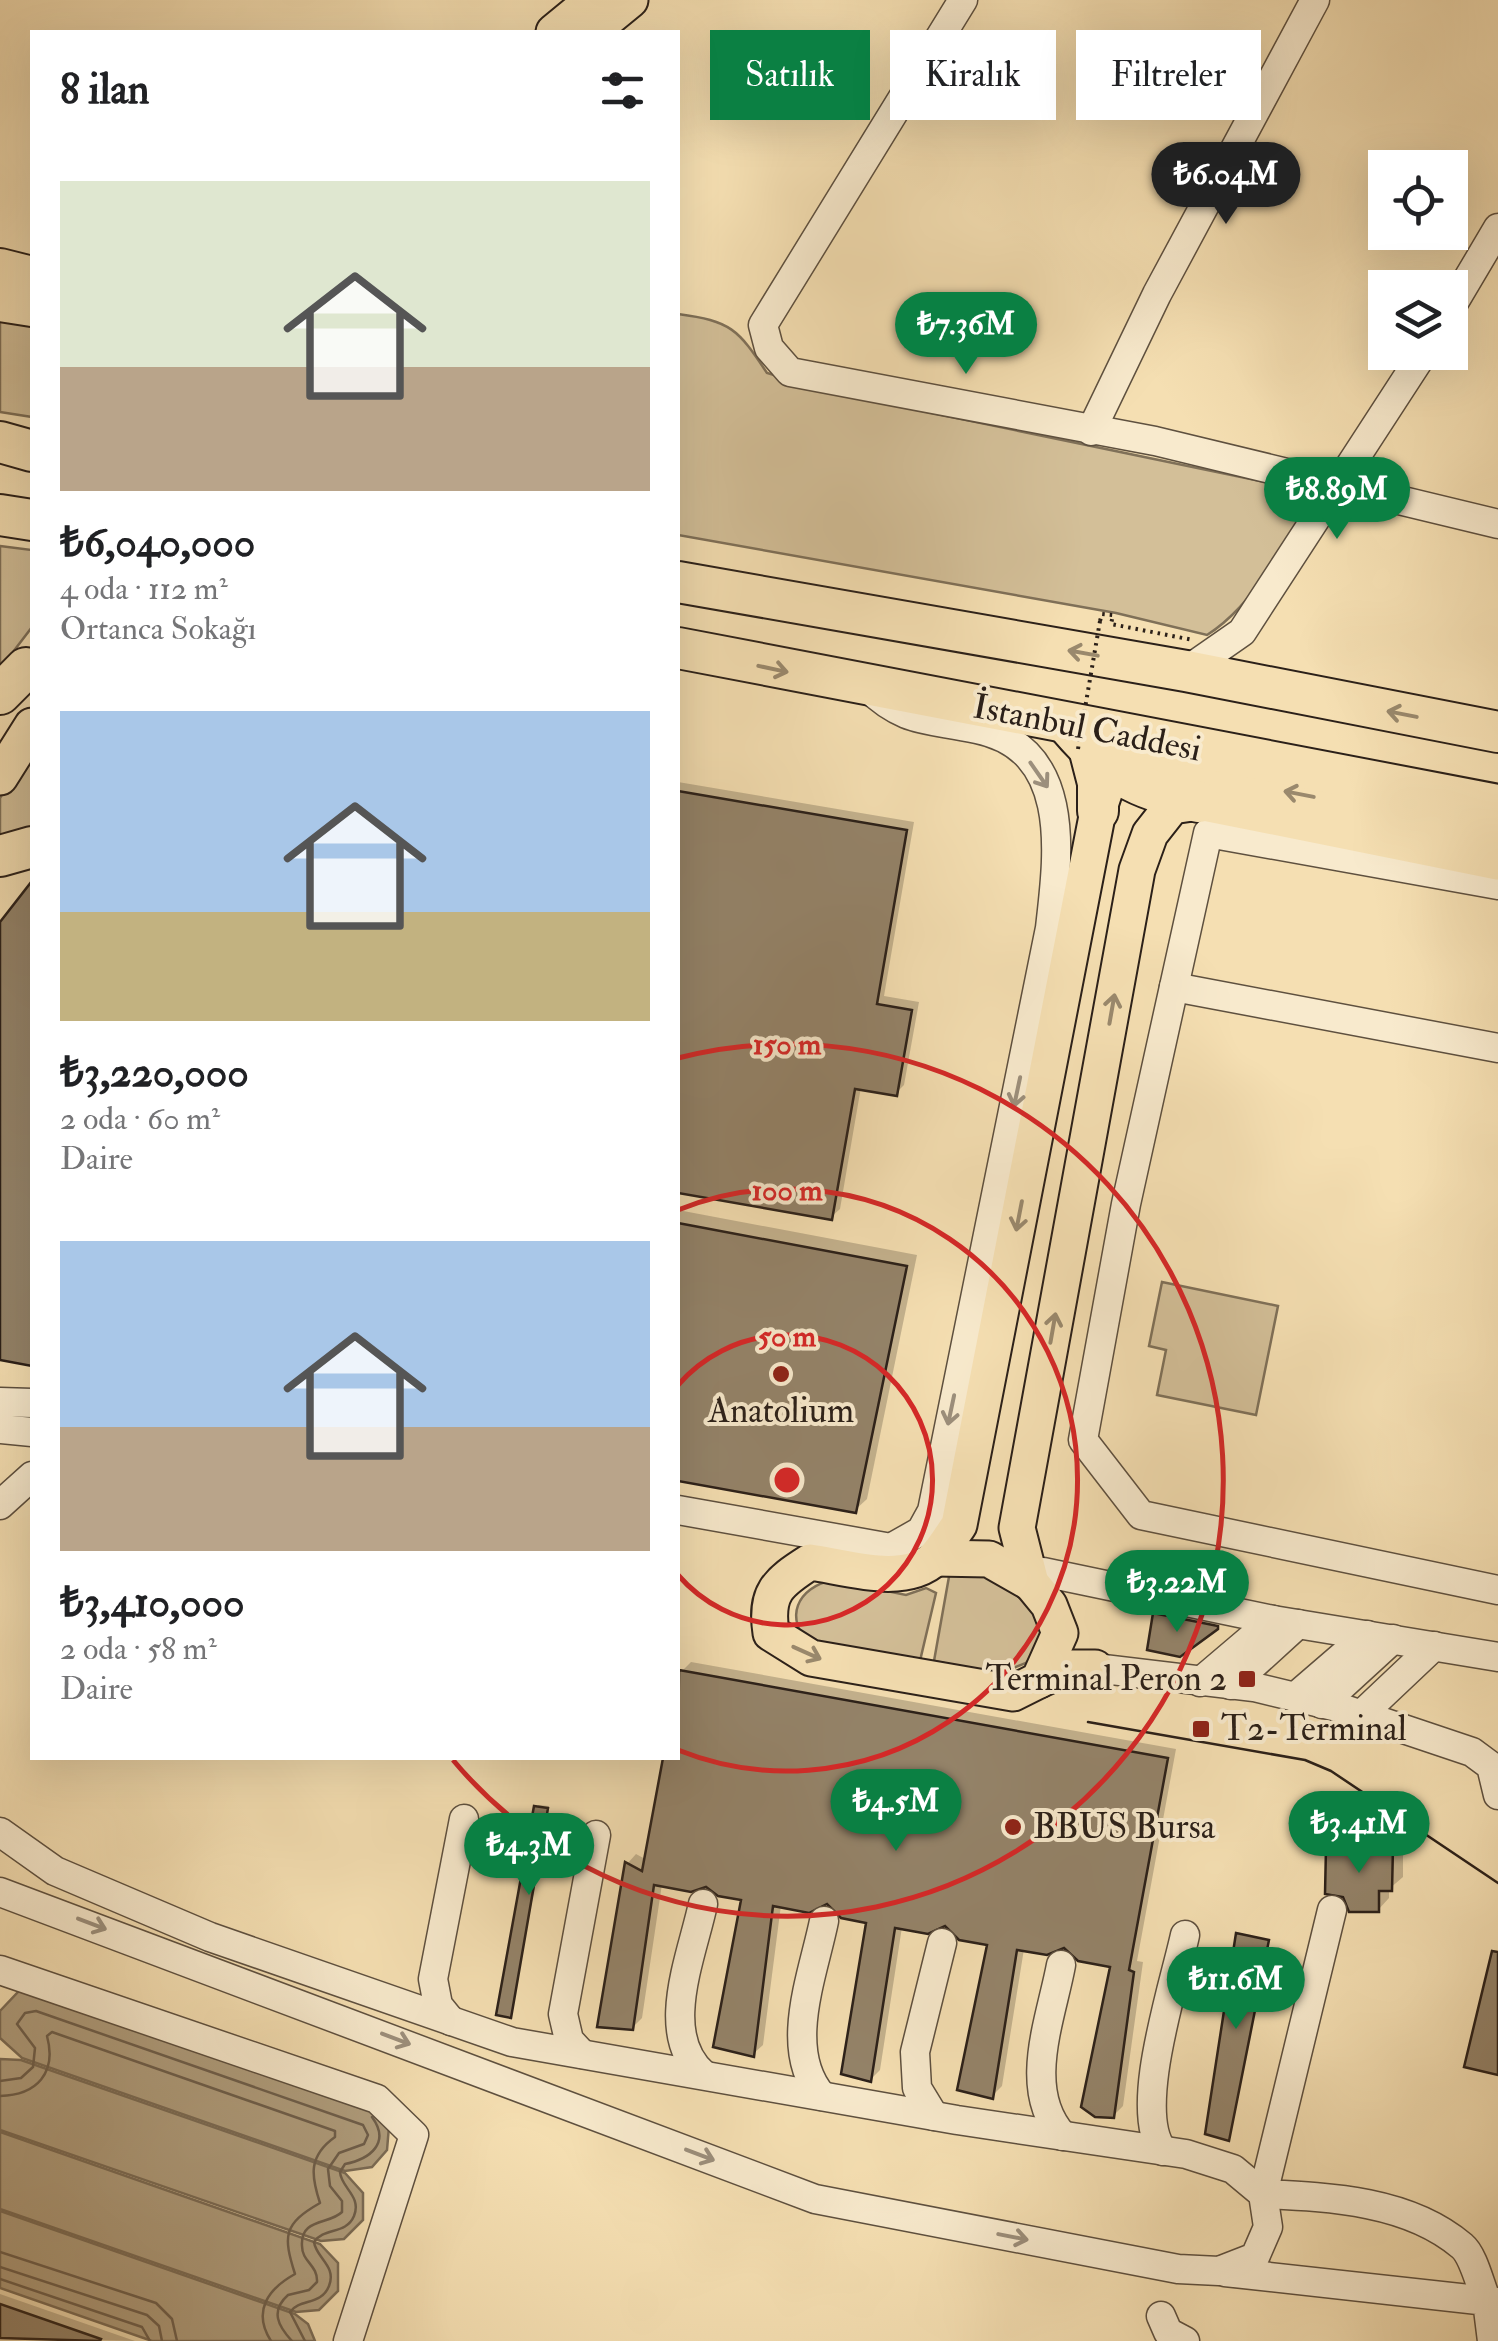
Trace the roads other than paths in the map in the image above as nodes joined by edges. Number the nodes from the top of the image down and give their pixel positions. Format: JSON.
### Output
{"nodes":[{"id":1,"x":593,"y":0,"type":"edge"},
{"id":2,"x":630,"y":0,"type":"edge"},
{"id":3,"x":963,"y":0,"type":"edge"},
{"id":4,"x":1314,"y":0,"type":"edge"},
{"id":5,"x":556,"y":30,"type":"edge"},
{"id":6,"x":593,"y":30,"type":"edge"},
{"id":7,"x":1498,"y":228,"type":"edge"},
{"id":8,"x":0,"y":269,"type":"edge"},
{"id":9,"x":30,"y":276,"type":"edge"},
{"id":10,"x":1468,"y":279,"type":"edge"},
{"id":11,"x":0,"y":301,"type":"edge"},
{"id":12,"x":30,"y":306,"type":"edge"},
{"id":13,"x":1413,"y":370,"type":"edge"},
{"id":14,"x":1092,"y":430,"type":"junction"},
{"id":15,"x":0,"y":442,"type":"edge"},
{"id":16,"x":0,"y":450,"type":"edge"},
{"id":17,"x":30,"y":452,"type":"edge"},
{"id":18,"x":30,"y":453,"type":"edge"},
{"id":19,"x":1339,"y":486,"type":"junction"},
{"id":20,"x":0,"y":518,"type":"edge"},
{"id":21,"x":30,"y":522,"type":"edge"},
{"id":22,"x":1498,"y":524,"type":"edge"},
{"id":23,"x":680,"y":567,"type":"edge"},
{"id":24,"x":680,"y":582,"type":"edge"},
{"id":25,"x":762,"y":598,"type":"junction"},
{"id":26,"x":680,"y":648,"type":"edge"},
{"id":27,"x":1186,"y":671,"type":"junction"},
{"id":28,"x":20,"y":673,"type":"edge"},
{"id":29,"x":866,"y":686,"type":"junction"},
{"id":30,"x":0,"y":710,"type":"edge"},
{"id":31,"x":30,"y":729,"type":"edge"},
{"id":32,"x":1498,"y":732,"type":"edge"},
{"id":33,"x":1087,"y":750,"type":"junction"},
{"id":34,"x":0,"y":777,"type":"edge"},
{"id":35,"x":1199,"y":802,"type":"junction"},
{"id":36,"x":1498,"y":805,"type":"edge"},
{"id":37,"x":1098,"y":811,"type":"joint"},
{"id":38,"x":1498,"y":834,"type":"edge"},
{"id":39,"x":30,"y":848,"type":"edge"},
{"id":40,"x":0,"y":856,"type":"edge"},
{"id":41,"x":1498,"y":862,"type":"edge"},
{"id":42,"x":1498,"y":885,"type":"edge"},
{"id":43,"x":1174,"y":987,"type":"junction"},
{"id":44,"x":1498,"y":1048,"type":"edge"},
{"id":45,"x":8,"y":1410,"type":"edge"},
{"id":46,"x":30,"y":1430,"type":"edge"},
{"id":47,"x":30,"y":1478,"type":"edge"},
{"id":48,"x":0,"y":1504,"type":"edge"},
{"id":49,"x":680,"y":1510,"type":"edge"},
{"id":50,"x":750,"y":1526,"type":"junction"},
{"id":51,"x":935,"y":1558,"type":"junction"},
{"id":52,"x":810,"y":1562,"type":"junction"},
{"id":53,"x":1031,"y":1583,"type":"junction"},
{"id":54,"x":1498,"y":1590,"type":"edge"},
{"id":55,"x":1060,"y":1633,"type":"junction"},
{"id":56,"x":1356,"y":1633,"type":"junction"},
{"id":57,"x":1498,"y":1657,"type":"edge"},
{"id":58,"x":1095,"y":1668,"type":"junction"},
{"id":59,"x":1040,"y":1680,"type":"junction"},
{"id":60,"x":1200,"y":1682,"type":"junction"},
{"id":61,"x":1263,"y":1690,"type":"junction"},
{"id":62,"x":1342,"y":1709,"type":"junction"},
{"id":63,"x":1495,"y":1765,"type":"edge"},
{"id":64,"x":1498,"y":1795,"type":"edge"},
{"id":65,"x":464,"y":1818,"type":"dead end"},
{"id":66,"x":0,"y":1832,"type":"edge"},
{"id":67,"x":596,"y":1835,"type":"dead end"},
{"id":68,"x":0,"y":1892,"type":"edge"},
{"id":69,"x":703,"y":1904,"type":"dead end"},
{"id":70,"x":1332,"y":1910,"type":"dead end"},
{"id":71,"x":824,"y":1921,"type":"dead end"},
{"id":72,"x":1185,"y":1935,"type":"dead end"},
{"id":73,"x":942,"y":1943,"type":"dead end"},
{"id":74,"x":1062,"y":1965,"type":"dead end"},
{"id":75,"x":0,"y":1970,"type":"edge"},
{"id":76,"x":451,"y":2021,"type":"junction"},
{"id":77,"x":582,"y":2054,"type":"junction"},
{"id":78,"x":704,"y":2075,"type":"junction"},
{"id":79,"x":822,"y":2096,"type":"junction"},
{"id":80,"x":934,"y":2116,"type":"junction"},
{"id":81,"x":1063,"y":2136,"type":"junction"},
{"id":82,"x":1164,"y":2151,"type":"junction"},
{"id":83,"x":1263,"y":2194,"type":"junction"},
{"id":84,"x":1219,"y":2272,"type":"junction"},
{"id":85,"x":1490,"y":2291,"type":"edge"},
{"id":86,"x":1162,"y":2316,"type":"dead end"},
{"id":87,"x":348,"y":2341,"type":"edge"},
{"id":88,"x":1186,"y":2341,"type":"edge"},
{"id":89,"x":1492,"y":2341,"type":"edge"}],
"edges":[{"from":1,"to":5,"type":"main road"},
{"from":2,"to":6,"type":"main road"},
{"from":3,"to":14,"type":"street"},
{"from":4,"to":14,"type":"street"},
{"from":7,"to":10,"type":"street"},
{"from":8,"to":9,"type":"highway"},
{"from":11,"to":12,"type":"highway"},
{"from":13,"to":19,"type":"street"},
{"from":14,"to":19,"type":"street"},
{"from":15,"to":17,"type":"highway"},
{"from":16,"to":18,"type":"highway"},
{"from":19,"to":22,"type":"street"},
{"from":19,"to":27,"type":"street"},
{"from":20,"to":21,"type":"highway"},
{"from":23,"to":25,"type":"highway"},
{"from":24,"to":25,"type":"highway","name":"İstanbul Caddesi"},
{"from":27,"to":25,"type":"highway","name":"İstanbul Caddesi","one_way":true},
{"from":26,"to":29,"type":"highway","name":"İstanbul Caddesi","one_way":true},
{"from":32,"to":27,"type":"highway","name":"İstanbul Caddesi","one_way":true},
{"from":28,"to":30,"type":"main road"},
{"from":29,"to":33,"type":"highway","name":"İstanbul Caddesi"},
{"from":29,"to":50,"type":"street","one_way":true},
{"from":31,"to":34,"type":"main road"},
{"from":33,"to":35,"type":"highway"},
{"from":33,"to":36,"type":"highway","name":"İstanbul Caddesi"},
{"from":33,"to":37,"type":"highway"},
{"from":38,"to":33,"type":"main road","one_way":true},
{"from":35,"to":41,"type":"main road"},
{"from":53,"to":35,"type":"main road","one_way":true},
{"from":37,"to":51,"type":"main road","one_way":true},
{"from":39,"to":40,"type":"highway"},
{"from":42,"to":43,"type":"street"},
{"from":43,"to":44,"type":"street"},
{"from":43,"to":54,"type":"street"},
{"from":45,"to":46,"type":"street"},
{"from":47,"to":48,"type":"street"},
{"from":49,"to":50,"type":"street"},
{"from":50,"to":52,"type":"street"},
{"from":51,"to":52,"type":"main road"},
{"from":51,"to":53,"type":"main road"},
{"from":52,"to":59,"type":"main road","one_way":true},
{"from":53,"to":55,"type":"main road"},
{"from":53,"to":56,"type":"street"},
{"from":55,"to":58,"type":"main road"},
{"from":55,"to":59,"type":"main road"},
{"from":56,"to":57,"type":"street"},
{"from":56,"to":60,"type":"street"},
{"from":56,"to":61,"type":"street"},
{"from":56,"to":61,"type":"street"},
{"from":56,"to":62,"type":"street"},
{"from":56,"to":62,"type":"street"},
{"from":58,"to":59,"type":"main road"},
{"from":58,"to":60,"type":"street"},
{"from":60,"to":61,"type":"street"},
{"from":61,"to":62,"type":"street"},
{"from":62,"to":63,"type":"street"},
{"from":63,"to":64,"type":"street"},
{"from":65,"to":76,"type":"street"},
{"from":66,"to":76,"type":"street"},
{"from":67,"to":77,"type":"street"},
{"from":68,"to":84,"type":"street","one_way":true},
{"from":69,"to":78,"type":"street"},
{"from":70,"to":83,"type":"street"},
{"from":71,"to":79,"type":"street"},
{"from":72,"to":82,"type":"street"},
{"from":73,"to":80,"type":"street"},
{"from":74,"to":81,"type":"street"},
{"from":75,"to":87,"type":"street"},
{"from":76,"to":77,"type":"street"},
{"from":77,"to":78,"type":"street"},
{"from":78,"to":79,"type":"street"},
{"from":79,"to":80,"type":"street"},
{"from":80,"to":81,"type":"street"},
{"from":81,"to":82,"type":"street"},
{"from":82,"to":83,"type":"street"},
{"from":83,"to":84,"type":"street"},
{"from":83,"to":85,"type":"street"},
{"from":84,"to":85,"type":"street"},
{"from":85,"to":89,"type":"street"},
{"from":86,"to":88,"type":"street"}]}
